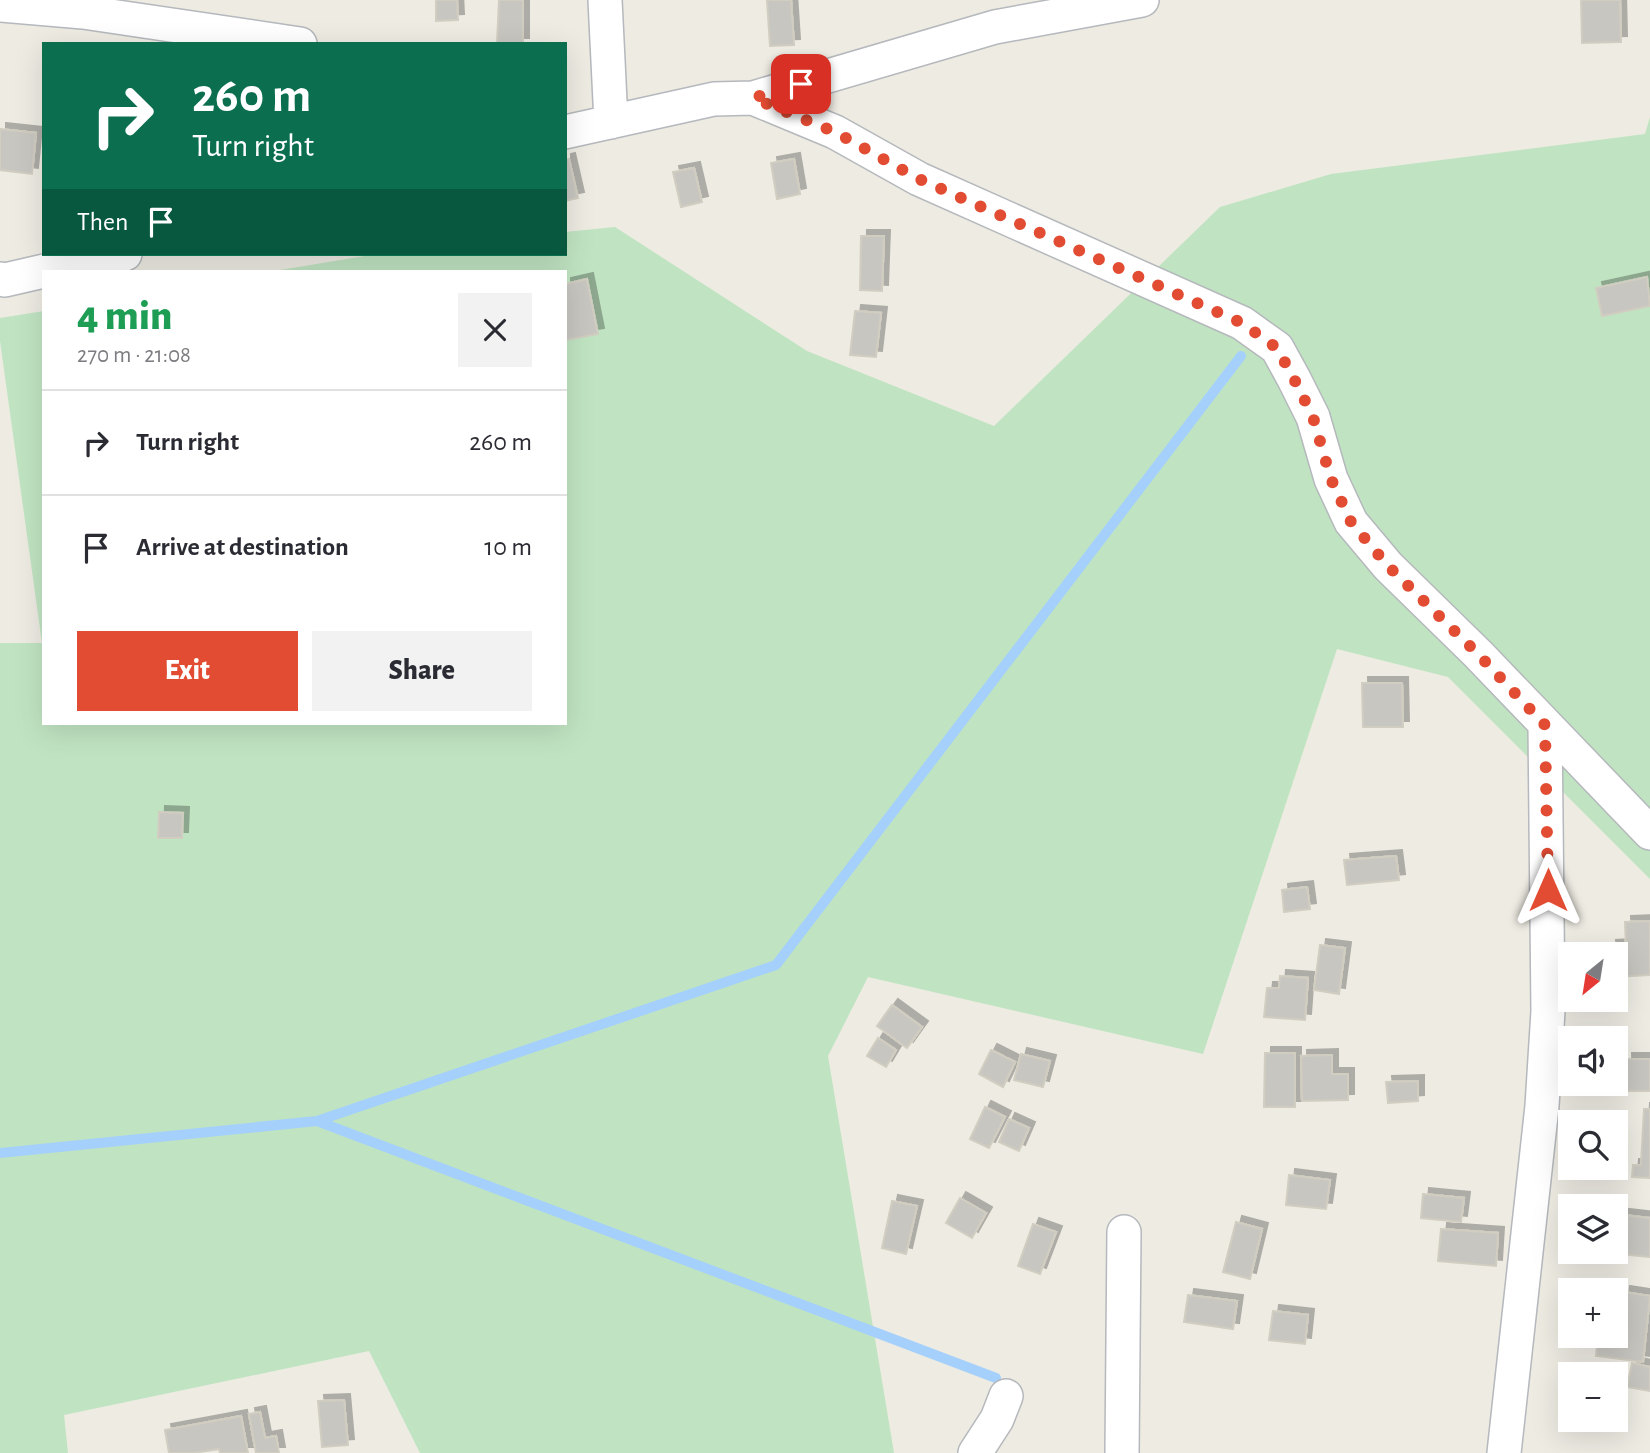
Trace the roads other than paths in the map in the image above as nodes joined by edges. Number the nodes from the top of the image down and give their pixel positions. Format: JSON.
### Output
{"nodes":[{"id":1,"x":605,"y":0,"type":"edge"},
{"id":2,"x":1142,"y":0,"type":"edge"},
{"id":3,"x":0,"y":5,"type":"edge"},
{"id":4,"x":286,"y":42,"type":"edge"},
{"id":5,"x":753,"y":98,"type":"junction"},
{"id":6,"x":611,"y":122,"type":"junction"},
{"id":7,"x":567,"y":132,"type":"edge"},
{"id":8,"x":115,"y":256,"type":"edge"},
{"id":9,"x":49,"y":270,"type":"edge"},
{"id":10,"x":42,"y":271,"type":"edge"},
{"id":11,"x":2,"y":280,"type":"edge"},
{"id":12,"x":1545,"y":725,"type":"junction"},
{"id":13,"x":1650,"y":833,"type":"edge"},
{"id":14,"x":1124,"y":1232,"type":"dead end"},
{"id":15,"x":1006,"y":1396,"type":"dead end"},
{"id":16,"x":975,"y":1453,"type":"edge"},
{"id":17,"x":1122,"y":1453,"type":"edge"},
{"id":18,"x":1504,"y":1453,"type":"edge"}],
"edges":[{"from":1,"to":6,"type":"street"},
{"from":2,"to":5,"type":"street"},
{"from":3,"to":4,"type":"street"},
{"from":5,"to":6,"type":"street"},
{"from":5,"to":12,"type":"street"},
{"from":6,"to":7,"type":"street"},
{"from":8,"to":9,"type":"street"},
{"from":10,"to":11,"type":"street"},
{"from":12,"to":13,"type":"street"},
{"from":12,"to":18,"type":"street"},
{"from":14,"to":17,"type":"street"},
{"from":15,"to":16,"type":"street"}]}
